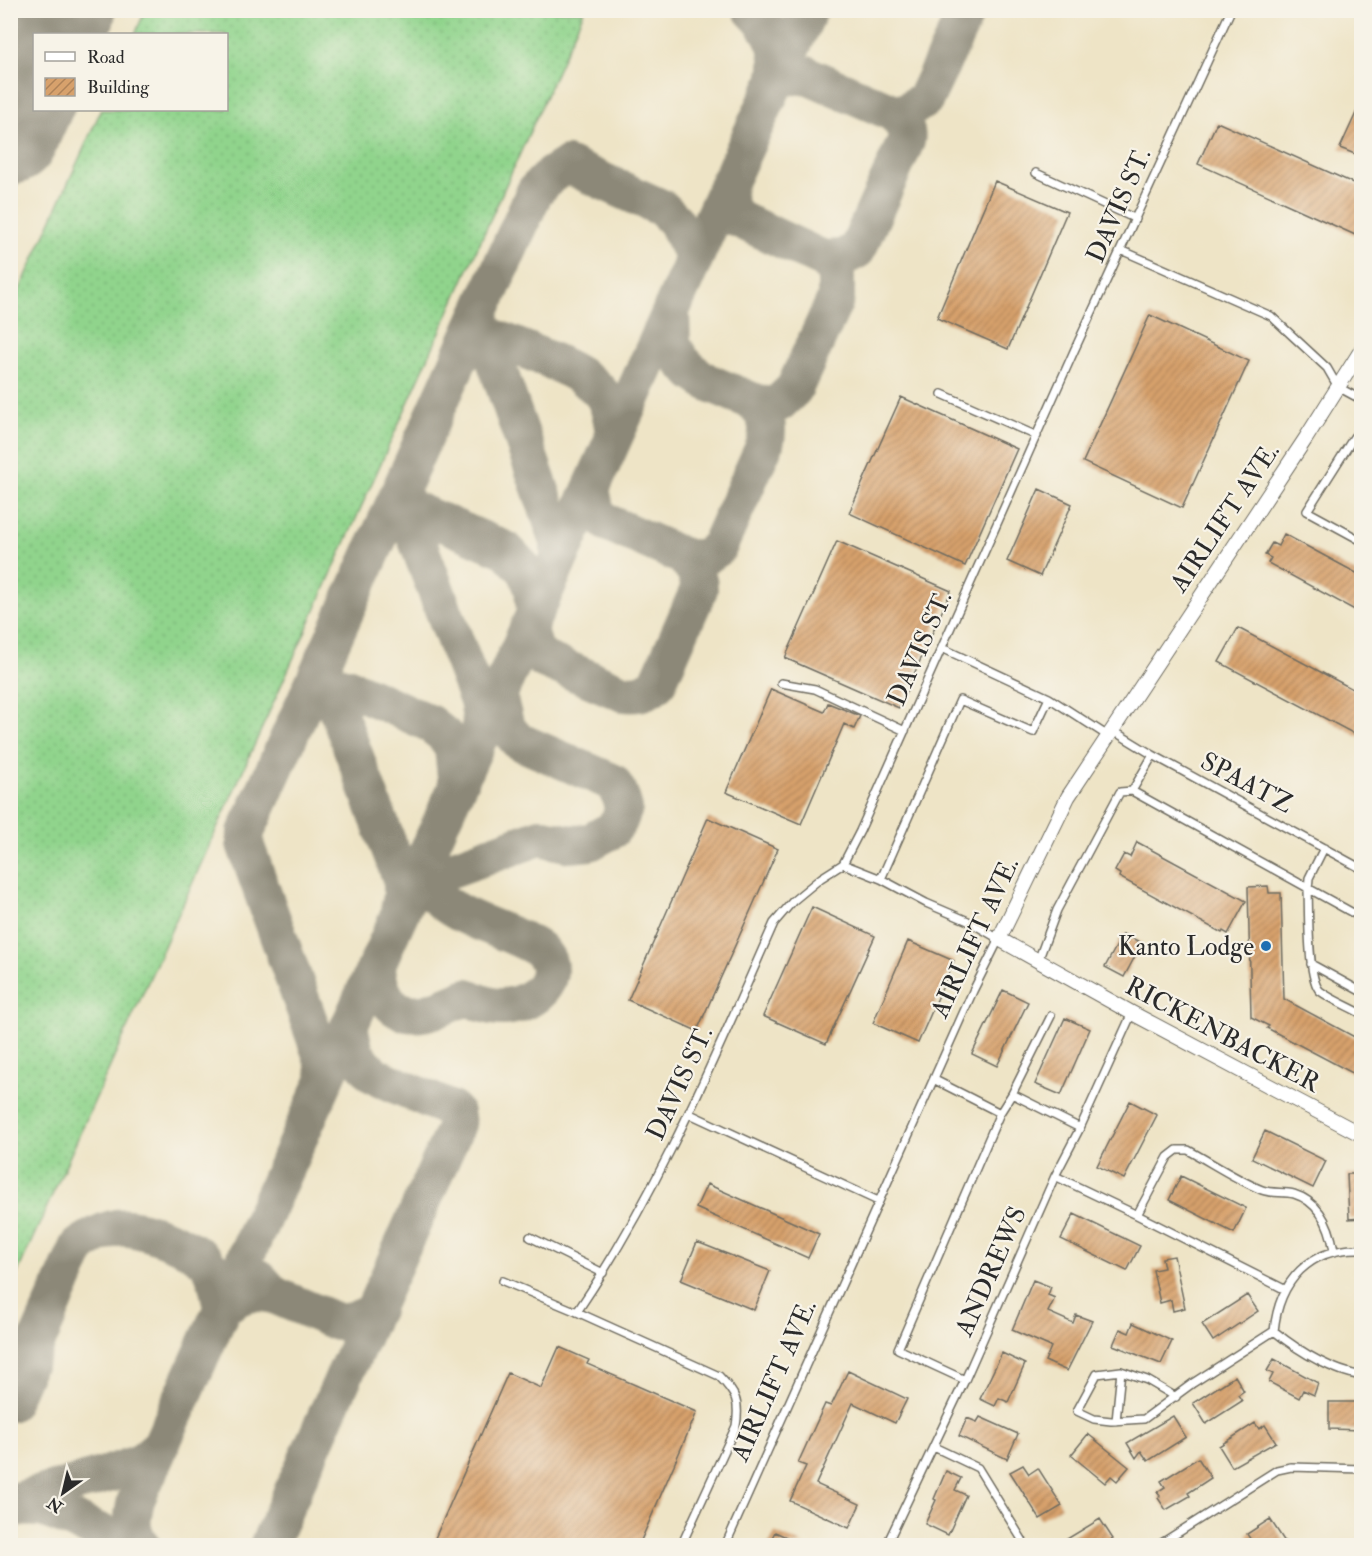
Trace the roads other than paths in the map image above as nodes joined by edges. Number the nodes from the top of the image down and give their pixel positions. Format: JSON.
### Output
{"nodes":[{"id":1,"x":1231,"y":10,"type":"edge"},
{"id":2,"x":1036,"y":173,"type":"dead end"},
{"id":3,"x":1136,"y":219,"type":"junction"},
{"id":4,"x":1121,"y":250,"type":"junction"},
{"id":5,"x":1362,"y":349,"type":"edge"},
{"id":6,"x":1362,"y":360,"type":"edge"},
{"id":7,"x":1338,"y":387,"type":"junction"},
{"id":8,"x":942,"y":394,"type":"dead end"},
{"id":9,"x":1362,"y":400,"type":"edge"},
{"id":10,"x":1037,"y":436,"type":"junction"},
{"id":11,"x":1362,"y":441,"type":"edge"},
{"id":12,"x":1362,"y":542,"type":"edge"},
{"id":13,"x":942,"y":648,"type":"junction"},
{"id":14,"x":781,"y":683,"type":"dead end"},
{"id":15,"x":1049,"y":698,"type":"junction"},
{"id":16,"x":905,"y":731,"type":"junction"},
{"id":17,"x":1110,"y":733,"type":"junction"},
{"id":18,"x":1153,"y":755,"type":"junction"},
{"id":19,"x":1132,"y":791,"type":"junction"},
{"id":20,"x":1324,"y":848,"type":"junction"},
{"id":21,"x":843,"y":864,"type":"junction"},
{"id":22,"x":1362,"y":869,"type":"edge"},
{"id":23,"x":881,"y":879,"type":"junction"},
{"id":24,"x":1308,"y":890,"type":"junction"},
{"id":25,"x":1362,"y":918,"type":"edge"},
{"id":26,"x":999,"y":939,"type":"junction"},
{"id":27,"x":1038,"y":961,"type":"junction"},
{"id":28,"x":1311,"y":964,"type":"junction"},
{"id":29,"x":1362,"y":992,"type":"edge"},
{"id":30,"x":1132,"y":1013,"type":"junction"},
{"id":31,"x":1362,"y":1014,"type":"edge"},
{"id":32,"x":1051,"y":1016,"type":"dead end"},
{"id":33,"x":934,"y":1080,"type":"junction"},
{"id":34,"x":1012,"y":1094,"type":"junction"},
{"id":35,"x":1000,"y":1113,"type":"junction"},
{"id":36,"x":690,"y":1114,"type":"junction"},
{"id":37,"x":1080,"y":1128,"type":"junction"},
{"id":38,"x":1362,"y":1135,"type":"edge"},
{"id":39,"x":1055,"y":1176,"type":"junction"},
{"id":40,"x":879,"y":1201,"type":"junction"},
{"id":41,"x":1137,"y":1215,"type":"junction"},
{"id":42,"x":530,"y":1237,"type":"dead end"},
{"id":43,"x":1362,"y":1249,"type":"edge"},
{"id":44,"x":1334,"y":1251,"type":"junction"},
{"id":45,"x":603,"y":1274,"type":"junction"},
{"id":46,"x":503,"y":1281,"type":"dead end"},
{"id":47,"x":1284,"y":1289,"type":"junction"},
{"id":48,"x":577,"y":1311,"type":"junction"},
{"id":49,"x":1274,"y":1331,"type":"junction"},
{"id":50,"x":1121,"y":1371,"type":"junction"},
{"id":51,"x":1362,"y":1376,"type":"edge"},
{"id":52,"x":965,"y":1380,"type":"junction"},
{"id":53,"x":1176,"y":1397,"type":"junction"},
{"id":54,"x":1116,"y":1421,"type":"junction"},
{"id":55,"x":934,"y":1447,"type":"junction"},
{"id":56,"x":1362,"y":1469,"type":"edge"},
{"id":57,"x":681,"y":1545,"type":"edge"},
{"id":58,"x":725,"y":1545,"type":"edge"},
{"id":59,"x":886,"y":1545,"type":"edge"},
{"id":60,"x":1026,"y":1545,"type":"edge"},
{"id":61,"x":1157,"y":1545,"type":"edge"}],
"edges":[{"from":1,"to":3,"type":"lane","name":"DAVIS ST."},
{"from":2,"to":3,"type":"lane"},
{"from":3,"to":4,"type":"lane","name":"DAVIS ST."},
{"from":4,"to":7,"type":"lane"},
{"from":4,"to":10,"type":"lane","name":"DAVIS ST."},
{"from":5,"to":7,"type":"street","name":"AIRLIFT AVE."},
{"from":6,"to":7,"type":"street","name":"AIRLIFT AVE."},
{"from":7,"to":9,"type":"lane"},
{"from":7,"to":17,"type":"street","name":"AIRLIFT AVE."},
{"from":8,"to":10,"type":"lane"},
{"from":10,"to":13,"type":"lane","name":"DAVIS ST."},
{"from":11,"to":12,"type":"lane"},
{"from":13,"to":15,"type":"lane","name":"SPAATZ"},
{"from":13,"to":16,"type":"lane","name":"DAVIS ST."},
{"from":14,"to":16,"type":"lane"},
{"from":15,"to":17,"type":"lane","name":"SPAATZ"},
{"from":15,"to":23,"type":"lane"},
{"from":16,"to":21,"type":"lane","name":"DAVIS ST."},
{"from":17,"to":18,"type":"lane","name":"SPAATZ"},
{"from":17,"to":26,"type":"street","name":"AIRLIFT AVE."},
{"from":18,"to":19,"type":"lane"},
{"from":18,"to":20,"type":"lane","name":"SPAATZ"},
{"from":19,"to":24,"type":"lane"},
{"from":19,"to":27,"type":"lane"},
{"from":20,"to":22,"type":"lane","name":"SPAATZ"},
{"from":20,"to":24,"type":"lane"},
{"from":21,"to":23,"type":"lane"},
{"from":21,"to":36,"type":"lane","name":"DAVIS ST."},
{"from":23,"to":26,"type":"lane"},
{"from":24,"to":25,"type":"lane"},
{"from":24,"to":28,"type":"lane"},
{"from":26,"to":27,"type":"street","name":"RICKENBACKER"},
{"from":26,"to":33,"type":"lane","name":"AIRLIFT AVE."},
{"from":27,"to":30,"type":"street","name":"RICKENBACKER"},
{"from":28,"to":29,"type":"lane"},
{"from":28,"to":31,"type":"lane"},
{"from":30,"to":37,"type":"lane","name":"ANDREWS"},
{"from":30,"to":38,"type":"street","name":"RICKENBACKER"},
{"from":32,"to":34,"type":"lane"},
{"from":33,"to":35,"type":"lane"},
{"from":33,"to":40,"type":"lane","name":"AIRLIFT AVE."},
{"from":34,"to":35,"type":"lane"},
{"from":34,"to":37,"type":"lane"},
{"from":35,"to":52,"type":"lane"},
{"from":36,"to":40,"type":"lane"},
{"from":36,"to":45,"type":"lane","name":"DAVIS ST."},
{"from":37,"to":39,"type":"lane","name":"ANDREWS"},
{"from":39,"to":41,"type":"lane"},
{"from":39,"to":52,"type":"lane","name":"ANDREWS"},
{"from":40,"to":58,"type":"lane","name":"AIRLIFT AVE."},
{"from":41,"to":44,"type":"lane"},
{"from":41,"to":47,"type":"lane"},
{"from":42,"to":45,"type":"lane"},
{"from":43,"to":44,"type":"lane"},
{"from":44,"to":47,"type":"lane"},
{"from":45,"to":48,"type":"lane","name":"DAVIS ST."},
{"from":46,"to":48,"type":"lane"},
{"from":47,"to":49,"type":"lane"},
{"from":48,"to":57,"type":"lane"},
{"from":49,"to":51,"type":"lane"},
{"from":49,"to":53,"type":"lane"},
{"from":50,"to":53,"type":"lane"},
{"from":50,"to":54,"type":"lane"},
{"from":50,"to":54,"type":"lane"},
{"from":52,"to":55,"type":"lane","name":"ANDREWS"},
{"from":53,"to":54,"type":"lane"},
{"from":55,"to":59,"type":"lane","name":"ANDREWS"},
{"from":55,"to":60,"type":"lane"},
{"from":56,"to":61,"type":"lane"}]}
